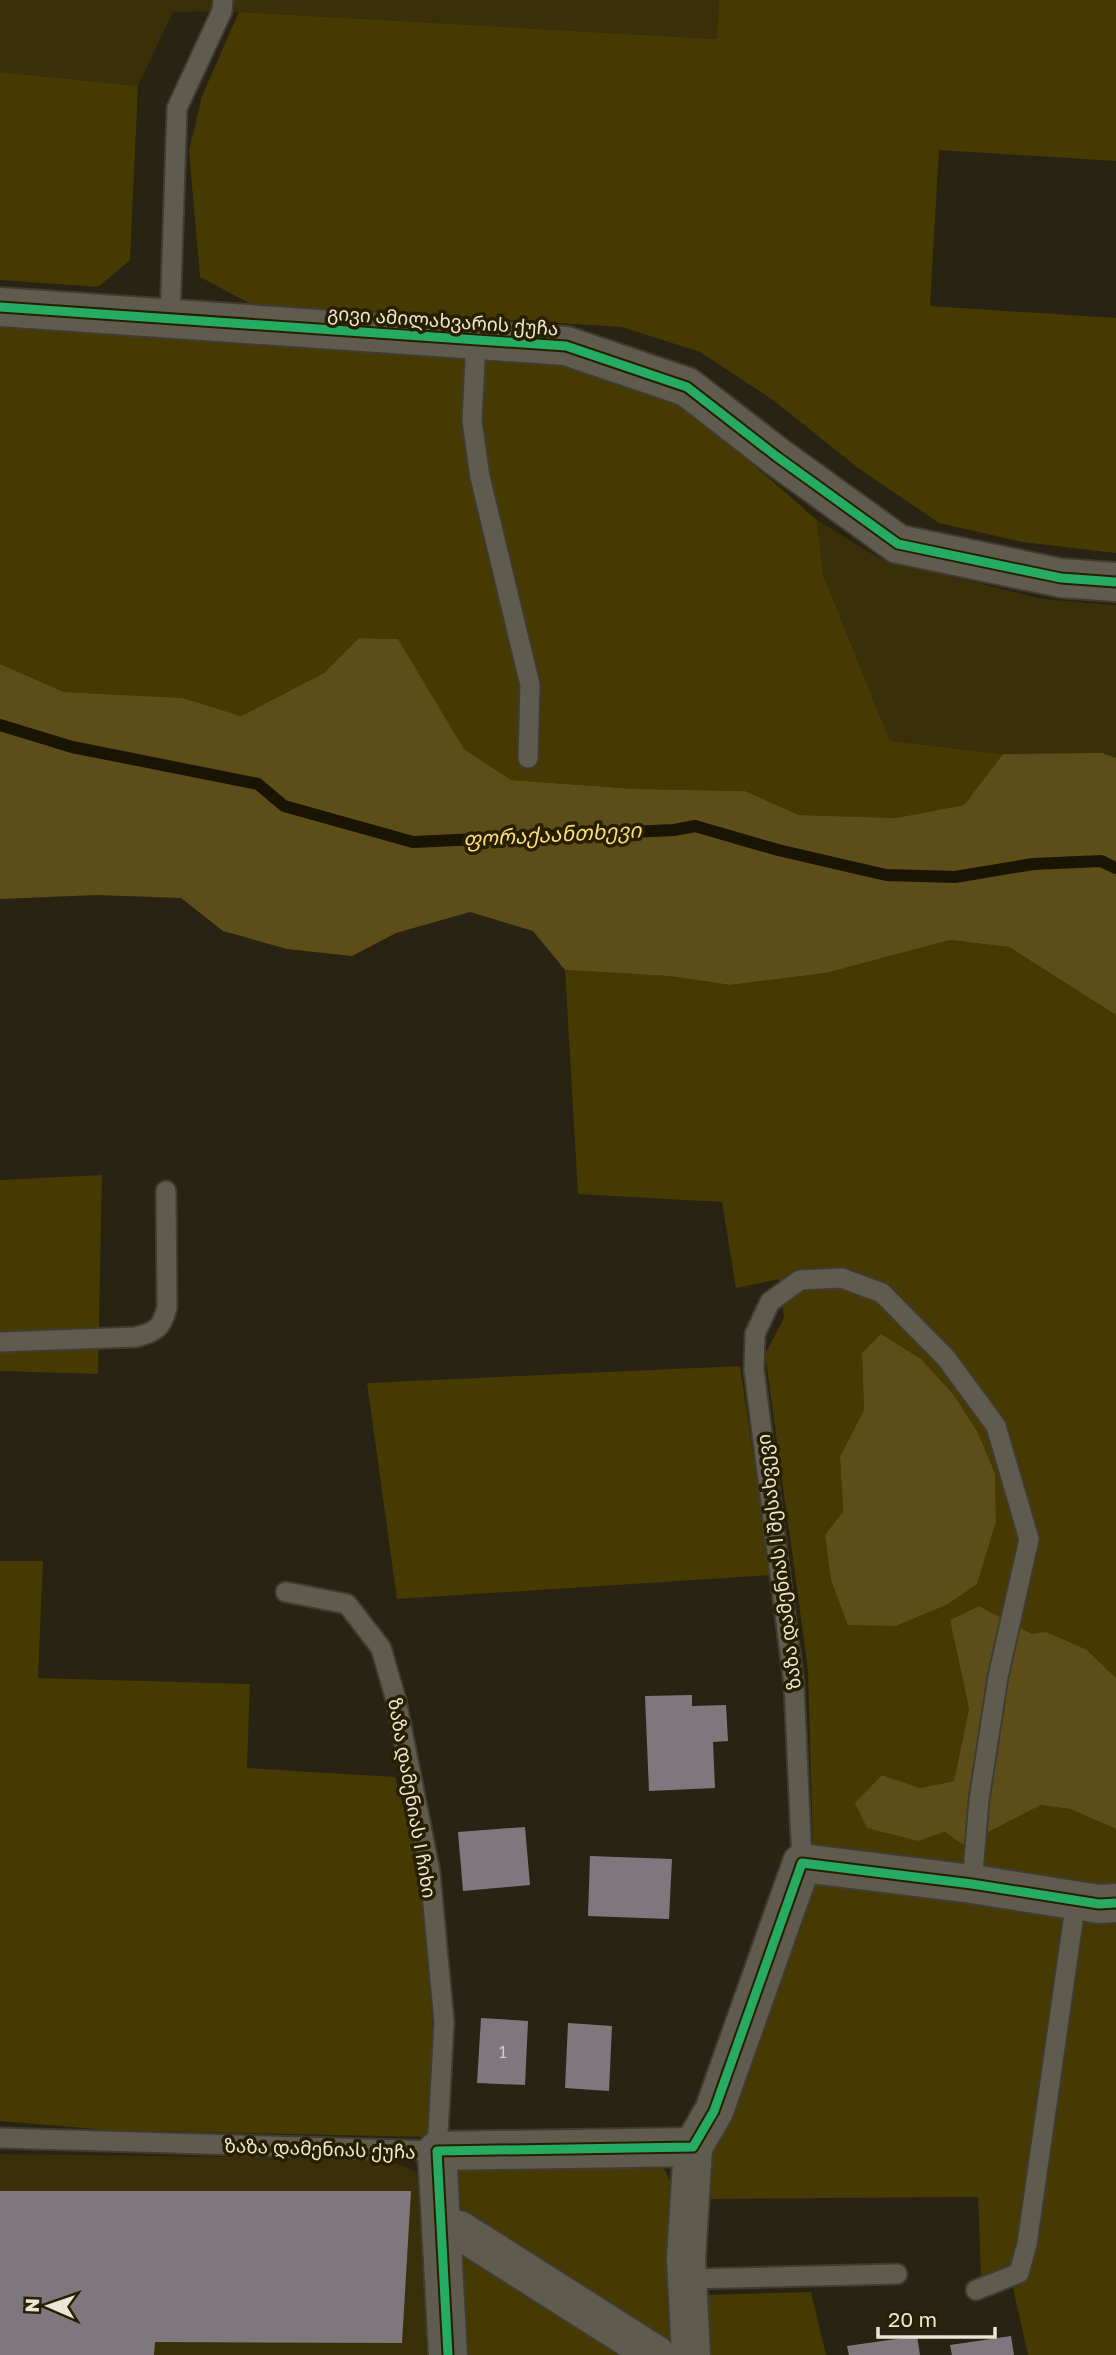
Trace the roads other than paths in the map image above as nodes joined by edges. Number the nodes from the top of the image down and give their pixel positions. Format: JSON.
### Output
{"nodes":[{"id":1,"x":223,"y":0,"type":"edge"},
{"id":2,"x":0,"y":307,"type":"edge"},
{"id":3,"x":170,"y":319,"type":"junction"},
{"id":4,"x":476,"y":340,"type":"junction"},
{"id":5,"x":1116,"y":582,"type":"edge"},
{"id":6,"x":528,"y":758,"type":"dead end"},
{"id":7,"x":166,"y":1191,"type":"dead end"},
{"id":8,"x":0,"y":1342,"type":"edge"},
{"id":9,"x":286,"y":1592,"type":"dead end"},
{"id":10,"x":802,"y":1863,"type":"junction"},
{"id":11,"x":972,"y":1884,"type":"junction"},
{"id":12,"x":1076,"y":1900,"type":"junction"},
{"id":13,"x":1116,"y":1903,"type":"edge"},
{"id":14,"x":0,"y":2138,"type":"edge"},
{"id":15,"x":693,"y":2147,"type":"junction"},
{"id":16,"x":437,"y":2151,"type":"junction"},
{"id":17,"x":441,"y":2226,"type":"junction"},
{"id":18,"x":897,"y":2273,"type":"dead end"},
{"id":19,"x":687,"y":2279,"type":"junction"},
{"id":20,"x":976,"y":2290,"type":"dead end"},
{"id":21,"x":448,"y":2355,"type":"edge"},
{"id":22,"x":656,"y":2355,"type":"edge"},
{"id":23,"x":691,"y":2355,"type":"edge"}],
"edges":[{"from":1,"to":3,"type":"lane"},
{"from":2,"to":3,"type":"street","name":"გივი ამილახვარის ქუჩა"},
{"from":3,"to":4,"type":"street","name":"გივი ამილახვარის ქუჩა"},
{"from":4,"to":5,"type":"street","name":"გივი ამილახვარის ქუჩა"},
{"from":4,"to":6,"type":"lane"},
{"from":7,"to":8,"type":"lane"},
{"from":9,"to":16,"type":"lane","name":"ზაზა დამენიას I ჩიხი"},
{"from":10,"to":11,"type":"street"},
{"from":10,"to":11,"type":"lane","name":"ზაზა დამენიას I შესახვევი"},
{"from":10,"to":15,"type":"street"},
{"from":11,"to":12,"type":"street"},
{"from":12,"to":13,"type":"street"},
{"from":12,"to":20,"type":"lane"},
{"from":14,"to":16,"type":"lane","name":"ზაზა დამენიას ქუჩა"},
{"from":15,"to":16,"type":"street"},
{"from":15,"to":19,"type":"street"},
{"from":16,"to":17,"type":"street","name":"ზაზა დამენიას ქუჩა"},
{"from":17,"to":21,"type":"street","name":"ზაზა დამენიას ქუჩა"},
{"from":17,"to":22,"type":"street"},
{"from":18,"to":19,"type":"lane"},
{"from":19,"to":23,"type":"street"}]}
